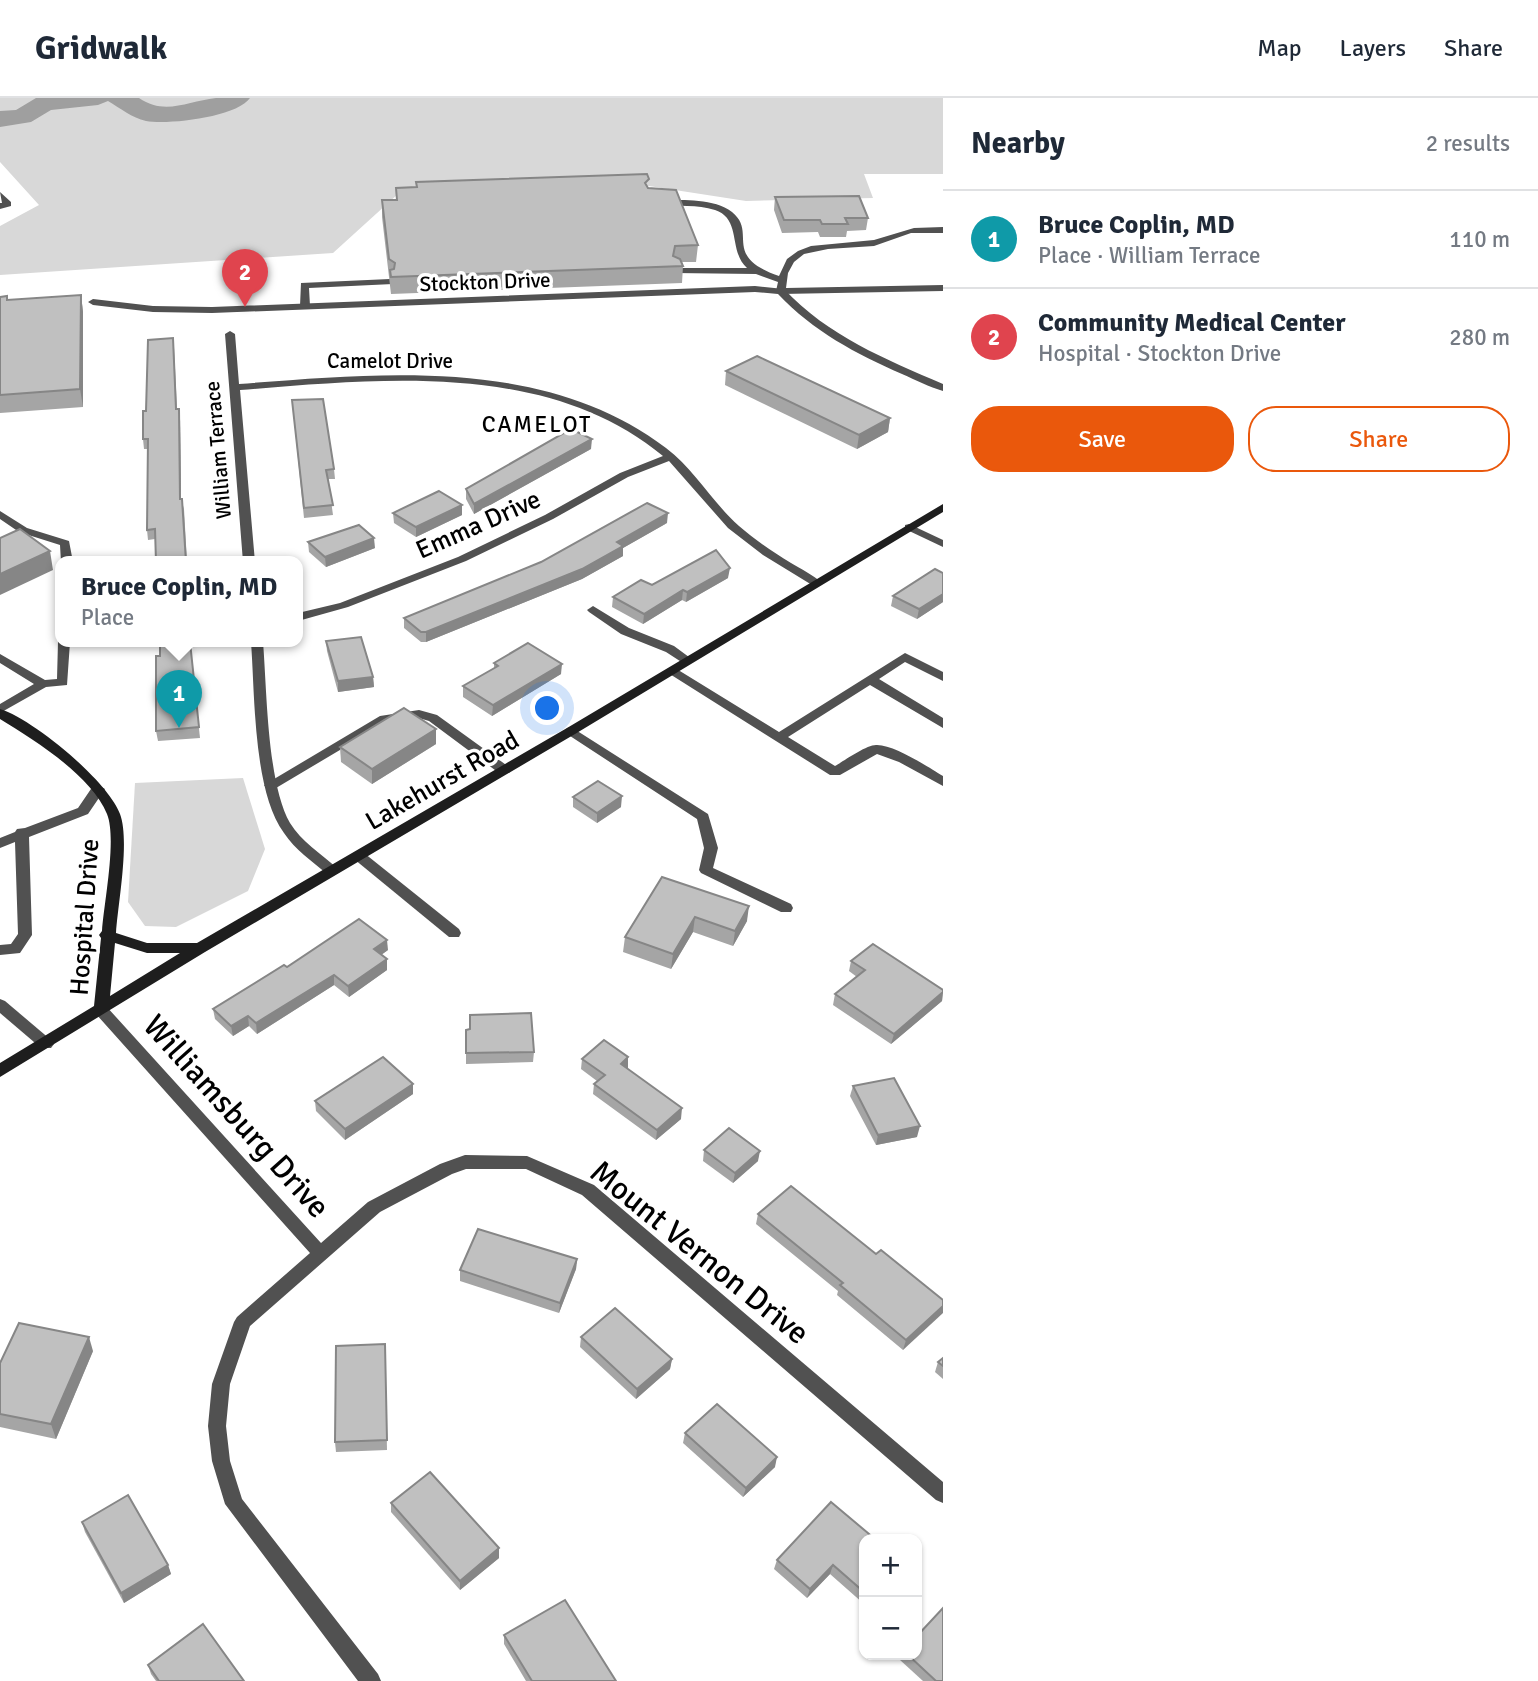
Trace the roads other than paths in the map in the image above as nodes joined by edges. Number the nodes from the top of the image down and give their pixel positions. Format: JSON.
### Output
{"nodes":[{"id":1,"x":0,"y":195,"type":"edge"},
{"id":2,"x":650,"y":200,"type":"edge"},
{"id":3,"x":0,"y":206,"type":"edge"},
{"id":4,"x":943,"y":230,"type":"edge"},
{"id":5,"x":677,"y":271,"type":"edge"},
{"id":6,"x":758,"y":271,"type":"junction"},
{"id":7,"x":390,"y":282,"type":"edge"},
{"id":8,"x":781,"y":286,"type":"junction"},
{"id":9,"x":943,"y":288,"type":"edge"},
{"id":10,"x":79,"y":303,"type":"edge"},
{"id":11,"x":305,"y":306,"type":"junction"},
{"id":12,"x":230,"y":334,"type":"dead end"},
{"id":13,"x":234,"y":387,"type":"junction"},
{"id":14,"x":943,"y":388,"type":"edge"},
{"id":15,"x":670,"y":457,"type":"junction"},
{"id":16,"x":943,"y":507,"type":"edge"},
{"id":17,"x":0,"y":514,"type":"edge"},
{"id":18,"x":909,"y":527,"type":"junction"},
{"id":19,"x":943,"y":544,"type":"edge"},
{"id":20,"x":66,"y":556,"type":"edge"},
{"id":21,"x":248,"y":556,"type":"edge"},
{"id":22,"x":816,"y":583,"type":"junction"},
{"id":23,"x":593,"y":610,"type":"dead end"},
{"id":24,"x":303,"y":616,"type":"edge"},
{"id":25,"x":64,"y":647,"type":"edge"},
{"id":26,"x":257,"y":647,"type":"edge"},
{"id":27,"x":0,"y":658,"type":"edge"},
{"id":28,"x":687,"y":660,"type":"junction"},
{"id":29,"x":671,"y":671,"type":"junction"},
{"id":30,"x":943,"y":677,"type":"edge"},
{"id":31,"x":870,"y":679,"type":"junction"},
{"id":32,"x":43,"y":684,"type":"junction"},
{"id":33,"x":0,"y":711,"type":"edge"},
{"id":34,"x":943,"y":724,"type":"edge"},
{"id":35,"x":570,"y":731,"type":"junction"},
{"id":36,"x":779,"y":737,"type":"junction"},
{"id":37,"x":504,"y":770,"type":"junction"},
{"id":38,"x":943,"y":782,"type":"edge"},
{"id":39,"x":271,"y":785,"type":"junction"},
{"id":40,"x":98,"y":789,"type":"junction"},
{"id":41,"x":22,"y":832,"type":"junction"},
{"id":42,"x":0,"y":843,"type":"edge"},
{"id":43,"x":359,"y":856,"type":"junction"},
{"id":44,"x":332,"y":871,"type":"junction"},
{"id":45,"x":786,"y":908,"type":"dead end"},
{"id":46,"x":454,"y":933,"type":"dead end"},
{"id":47,"x":106,"y":935,"type":"junction"},
{"id":48,"x":200,"y":948,"type":"junction"},
{"id":49,"x":0,"y":950,"type":"edge"},
{"id":50,"x":0,"y":1004,"type":"edge"},
{"id":51,"x":101,"y":1010,"type":"junction"},
{"id":52,"x":46,"y":1044,"type":"junction"},
{"id":53,"x":0,"y":1071,"type":"edge"},
{"id":54,"x":321,"y":1254,"type":"junction"},
{"id":55,"x":943,"y":1494,"type":"edge"},
{"id":56,"x":371,"y":1681,"type":"edge"}],
"edges":[{"from":1,"to":3,"type":"street"},
{"from":2,"to":6,"type":"street"},
{"from":4,"to":8,"type":"street"},
{"from":5,"to":6,"type":"street"},
{"from":6,"to":8,"type":"street"},
{"from":7,"to":11,"type":"street"},
{"from":8,"to":9,"type":"street","name":"Stockton Drive"},
{"from":8,"to":11,"type":"street","name":"Stockton Drive"},
{"from":8,"to":14,"type":"street"},
{"from":10,"to":11,"type":"street","name":"Stockton Drive"},
{"from":12,"to":13,"type":"street","name":"William Terrace"},
{"from":13,"to":15,"type":"street","name":"Camelot Drive"},
{"from":13,"to":21,"type":"street","name":"William Terrace"},
{"from":15,"to":22,"type":"street","name":"Camelot Drive"},
{"from":15,"to":24,"type":"street","name":"Emma Drive"},
{"from":16,"to":18,"type":"main road","name":"Lakehurst Road"},
{"from":17,"to":20,"type":"street"},
{"from":18,"to":19,"type":"street"},
{"from":18,"to":22,"type":"main road","name":"Lakehurst Road"},
{"from":22,"to":28,"type":"main road","name":"Lakehurst Road"},
{"from":23,"to":28,"type":"street"},
{"from":25,"to":32,"type":"street"},
{"from":26,"to":39,"type":"street"},
{"from":27,"to":32,"type":"street"},
{"from":28,"to":29,"type":"main road","name":"Lakehurst Road"},
{"from":29,"to":35,"type":"main road","name":"Lakehurst Road"},
{"from":29,"to":36,"type":"street"},
{"from":30,"to":31,"type":"street"},
{"from":31,"to":34,"type":"street"},
{"from":31,"to":36,"type":"street"},
{"from":32,"to":33,"type":"street"},
{"from":33,"to":40,"type":"main road","name":"Hospital Drive"},
{"from":35,"to":37,"type":"main road","name":"Lakehurst Road"},
{"from":35,"to":45,"type":"street"},
{"from":36,"to":38,"type":"street"},
{"from":37,"to":39,"type":"street"},
{"from":37,"to":43,"type":"main road","name":"Lakehurst Road"},
{"from":39,"to":44,"type":"street"},
{"from":40,"to":41,"type":"street"},
{"from":40,"to":47,"type":"main road","name":"Hospital Drive"},
{"from":41,"to":42,"type":"street"},
{"from":41,"to":49,"type":"street"},
{"from":43,"to":44,"type":"main road","name":"Lakehurst Road"},
{"from":43,"to":46,"type":"street"},
{"from":44,"to":48,"type":"main road","name":"Lakehurst Road"},
{"from":47,"to":48,"type":"main road"},
{"from":47,"to":51,"type":"main road","name":"Hospital Drive"},
{"from":48,"to":51,"type":"main road","name":"Lakehurst Road"},
{"from":50,"to":52,"type":"street"},
{"from":51,"to":52,"type":"main road","name":"Lakehurst Road"},
{"from":51,"to":54,"type":"street","name":"Williamsburg Drive"},
{"from":52,"to":53,"type":"main road","name":"Lakehurst Road"},
{"from":54,"to":55,"type":"street","name":"Mount Vernon Drive"},
{"from":54,"to":56,"type":"street","name":"Williamsburg Drive"}]}
